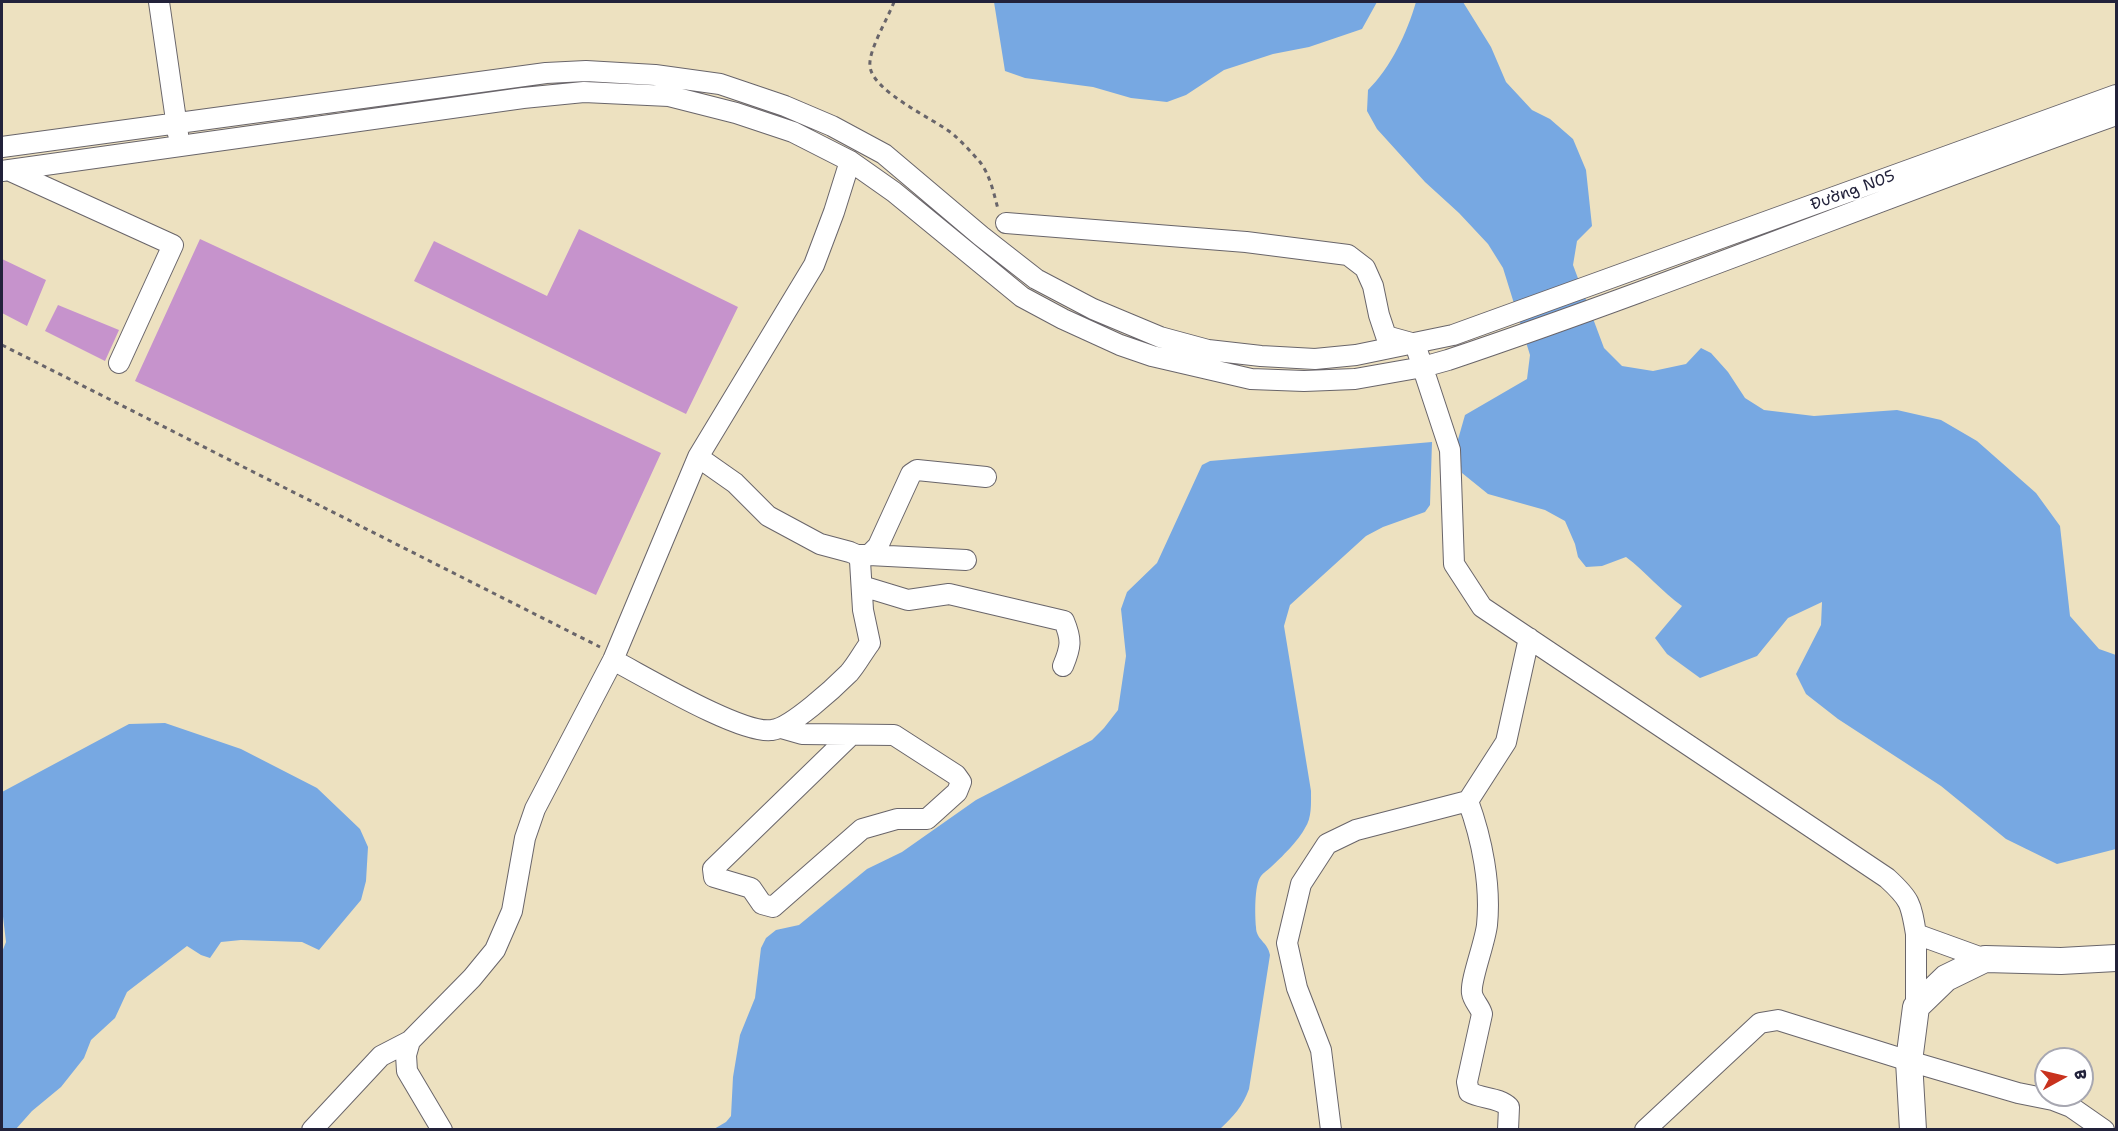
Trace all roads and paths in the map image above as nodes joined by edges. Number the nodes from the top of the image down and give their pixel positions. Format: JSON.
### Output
{"nodes":[{"id":1,"x":159,"y":2,"type":"edge"},
{"id":2,"x":894,"y":2,"type":"edge"},
{"id":3,"x":2116,"y":95,"type":"edge"},
{"id":4,"x":2116,"y":115,"type":"edge"},
{"id":5,"x":176,"y":122,"type":"junction"},
{"id":6,"x":180,"y":146,"type":"junction"},
{"id":7,"x":2,"y":147,"type":"edge"},
{"id":8,"x":850,"y":160,"type":"junction"},
{"id":9,"x":5,"y":171,"type":"edge"},
{"id":10,"x":1006,"y":223,"type":"joint"},
{"id":11,"x":1415,"y":344,"type":"junction"},
{"id":12,"x":2,"y":345,"type":"edge"},
{"id":13,"x":119,"y":363,"type":"dead end"},
{"id":14,"x":1423,"y":367,"type":"junction"},
{"id":15,"x":698,"y":457,"type":"junction"},
{"id":16,"x":986,"y":477,"type":"dead end"},
{"id":17,"x":863,"y":555,"type":"junction"},
{"id":18,"x":966,"y":560,"type":"dead end"},
{"id":19,"x":862,"y":586,"type":"junction"},
{"id":20,"x":1529,"y":638,"type":"junction"},
{"id":21,"x":614,"y":660,"type":"junction"},
{"id":22,"x":1063,"y":666,"type":"dead end"},
{"id":23,"x":781,"y":728,"type":"junction"},
{"id":24,"x":851,"y":735,"type":"junction"},
{"id":25,"x":1468,"y":801,"type":"junction"},
{"id":26,"x":1916,"y":934,"type":"junction"},
{"id":27,"x":2116,"y":958,"type":"edge"},
{"id":28,"x":1984,"y":959,"type":"junction"},
{"id":29,"x":1916,"y":1007,"type":"junction"},
{"id":30,"x":410,"y":1041,"type":"junction"},
{"id":31,"x":1909,"y":1061,"type":"junction"},
{"id":32,"x":312,"y":1130,"type":"edge"},
{"id":33,"x":441,"y":1130,"type":"edge"},
{"id":34,"x":1331,"y":1130,"type":"edge"},
{"id":35,"x":1508,"y":1130,"type":"edge"},
{"id":36,"x":1645,"y":1130,"type":"edge"},
{"id":37,"x":1913,"y":1130,"type":"edge"},
{"id":38,"x":2104,"y":1130,"type":"edge"}],
"edges":[{"from":1,"to":5,"type":"street"},
{"from":2,"to":10,"type":"path"},
{"from":3,"to":11,"type":"street","name":"Đường N05"},
{"from":4,"to":14,"type":"street","name":"Đường N05"},
{"from":5,"to":6,"type":"street"},
{"from":5,"to":7,"type":"street","name":"Đường N05"},
{"from":5,"to":11,"type":"street","name":"Đường N05"},
{"from":6,"to":8,"type":"street","name":"Đường N05"},
{"from":6,"to":9,"type":"street","name":"Đường N05"},
{"from":8,"to":14,"type":"street","name":"Đường N05"},
{"from":8,"to":15,"type":"street"},
{"from":9,"to":13,"type":"street"},
{"from":10,"to":11,"type":"street"},
{"from":11,"to":14,"type":"street"},
{"from":12,"to":21,"type":"path"},
{"from":14,"to":20,"type":"street"},
{"from":15,"to":17,"type":"street"},
{"from":15,"to":21,"type":"street"},
{"from":16,"to":17,"type":"street"},
{"from":17,"to":18,"type":"street"},
{"from":17,"to":19,"type":"street"},
{"from":19,"to":22,"type":"street"},
{"from":19,"to":23,"type":"street"},
{"from":20,"to":25,"type":"street"},
{"from":20,"to":26,"type":"street"},
{"from":21,"to":23,"type":"street"},
{"from":21,"to":30,"type":"street"},
{"from":23,"to":24,"type":"street"},
{"from":24,"to":24,"type":"street"},
{"from":25,"to":34,"type":"street"},
{"from":25,"to":35,"type":"street"},
{"from":26,"to":28,"type":"street"},
{"from":26,"to":29,"type":"street"},
{"from":27,"to":28,"type":"main road"},
{"from":28,"to":29,"type":"main road"},
{"from":29,"to":31,"type":"main road"},
{"from":30,"to":32,"type":"street"},
{"from":30,"to":33,"type":"street"},
{"from":31,"to":36,"type":"street"},
{"from":31,"to":37,"type":"main road"},
{"from":31,"to":38,"type":"street"}]}
